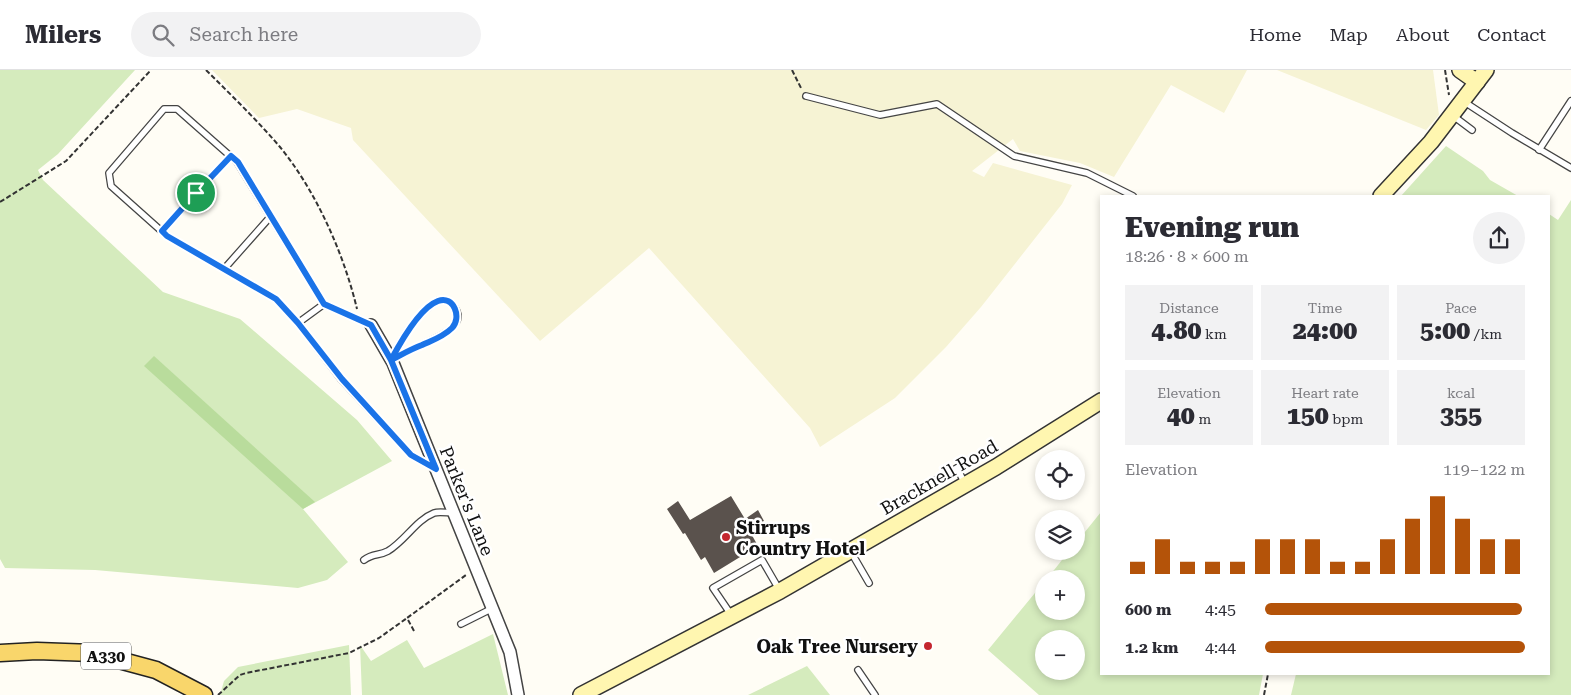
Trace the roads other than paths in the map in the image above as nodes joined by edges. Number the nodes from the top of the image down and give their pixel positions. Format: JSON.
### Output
{"nodes":[{"id":1,"x":1460,"y":70,"type":"edge"},
{"id":2,"x":1482,"y":76,"type":"edge"},
{"id":3,"x":806,"y":96,"type":"road end"},
{"id":4,"x":1463,"y":101,"type":"junction"},
{"id":5,"x":1571,"y":102,"type":"edge"},
{"id":6,"x":1452,"y":115,"type":"junction"},
{"id":7,"x":1472,"y":130,"type":"dead end"},
{"id":8,"x":1539,"y":150,"type":"junction"},
{"id":9,"x":231,"y":156,"type":"junction"},
{"id":10,"x":1571,"y":168,"type":"edge"},
{"id":11,"x":1131,"y":195,"type":"edge"},
{"id":12,"x":1382,"y":195,"type":"edge"},
{"id":13,"x":271,"y":216,"type":"junction"},
{"id":14,"x":162,"y":231,"type":"junction"},
{"id":15,"x":224,"y":269,"type":"junction"},
{"id":16,"x":324,"y":304,"type":"junction"},
{"id":17,"x":298,"y":323,"type":"junction"},
{"id":18,"x":366,"y":323,"type":"joint"},
{"id":19,"x":391,"y":360,"type":"junction"},
{"id":20,"x":1100,"y":402,"type":"edge"},
{"id":21,"x":975,"y":457,"type":"dead end"},
{"id":22,"x":957,"y":468,"type":"junction"},
{"id":23,"x":436,"y":469,"type":"junction"},
{"id":24,"x":965,"y":484,"type":"junction"},
{"id":25,"x":893,"y":504,"type":"dead end"},
{"id":26,"x":454,"y":513,"type":"junction"},
{"id":27,"x":850,"y":550,"type":"junction"},
{"id":28,"x":364,"y":560,"type":"dead end"},
{"id":29,"x":869,"y":583,"type":"dead end"},
{"id":30,"x":780,"y":591,"type":"junction"},
{"id":31,"x":493,"y":608,"type":"junction"},
{"id":32,"x":732,"y":616,"type":"junction"},
{"id":33,"x":461,"y":624,"type":"dead end"},
{"id":34,"x":0,"y":653,"type":"edge"},
{"id":35,"x":858,"y":670,"type":"dead end"},
{"id":36,"x":204,"y":695,"type":"edge"},
{"id":37,"x":518,"y":695,"type":"edge"},
{"id":38,"x":581,"y":695,"type":"edge"},
{"id":39,"x":875,"y":695,"type":"edge"}],
"edges":[{"from":1,"to":2,"type":"main road"},
{"from":2,"to":4,"type":"main road"},
{"from":3,"to":11,"type":"lane"},
{"from":4,"to":6,"type":"main road"},
{"from":4,"to":8,"type":"lane"},
{"from":5,"to":8,"type":"lane"},
{"from":6,"to":7,"type":"lane"},
{"from":6,"to":12,"type":"main road"},
{"from":8,"to":10,"type":"lane"},
{"from":9,"to":13,"type":"lane"},
{"from":9,"to":14,"type":"lane"},
{"from":9,"to":14,"type":"lane"},
{"from":13,"to":15,"type":"lane"},
{"from":13,"to":16,"type":"lane"},
{"from":14,"to":15,"type":"lane"},
{"from":15,"to":17,"type":"lane"},
{"from":16,"to":17,"type":"lane"},
{"from":16,"to":18,"type":"lane"},
{"from":17,"to":23,"type":"lane"},
{"from":18,"to":19,"type":"street","name":"Parker's Lane"},
{"from":19,"to":19,"type":"lane"},
{"from":19,"to":23,"type":"street","name":"Parker's Lane"},
{"from":20,"to":24,"type":"main road","name":"Bracknell Road"},
{"from":21,"to":22,"type":"lane"},
{"from":22,"to":24,"type":"lane"},
{"from":22,"to":25,"type":"lane"},
{"from":23,"to":26,"type":"street","name":"Parker's Lane"},
{"from":24,"to":27,"type":"main road","name":"Bracknell Road"},
{"from":26,"to":28,"type":"lane"},
{"from":26,"to":31,"type":"street","name":"Parker's Lane"},
{"from":27,"to":29,"type":"lane"},
{"from":27,"to":30,"type":"main road","name":"Bracknell Road"},
{"from":30,"to":32,"type":"main road","name":"Bracknell Road"},
{"from":30,"to":32,"type":"lane"},
{"from":31,"to":33,"type":"lane"},
{"from":31,"to":37,"type":"street","name":"Parker's Lane"},
{"from":32,"to":38,"type":"main road","name":"Bracknell Road"},
{"from":34,"to":36,"type":"main road","number":"A330"},
{"from":35,"to":39,"type":"lane"}]}
